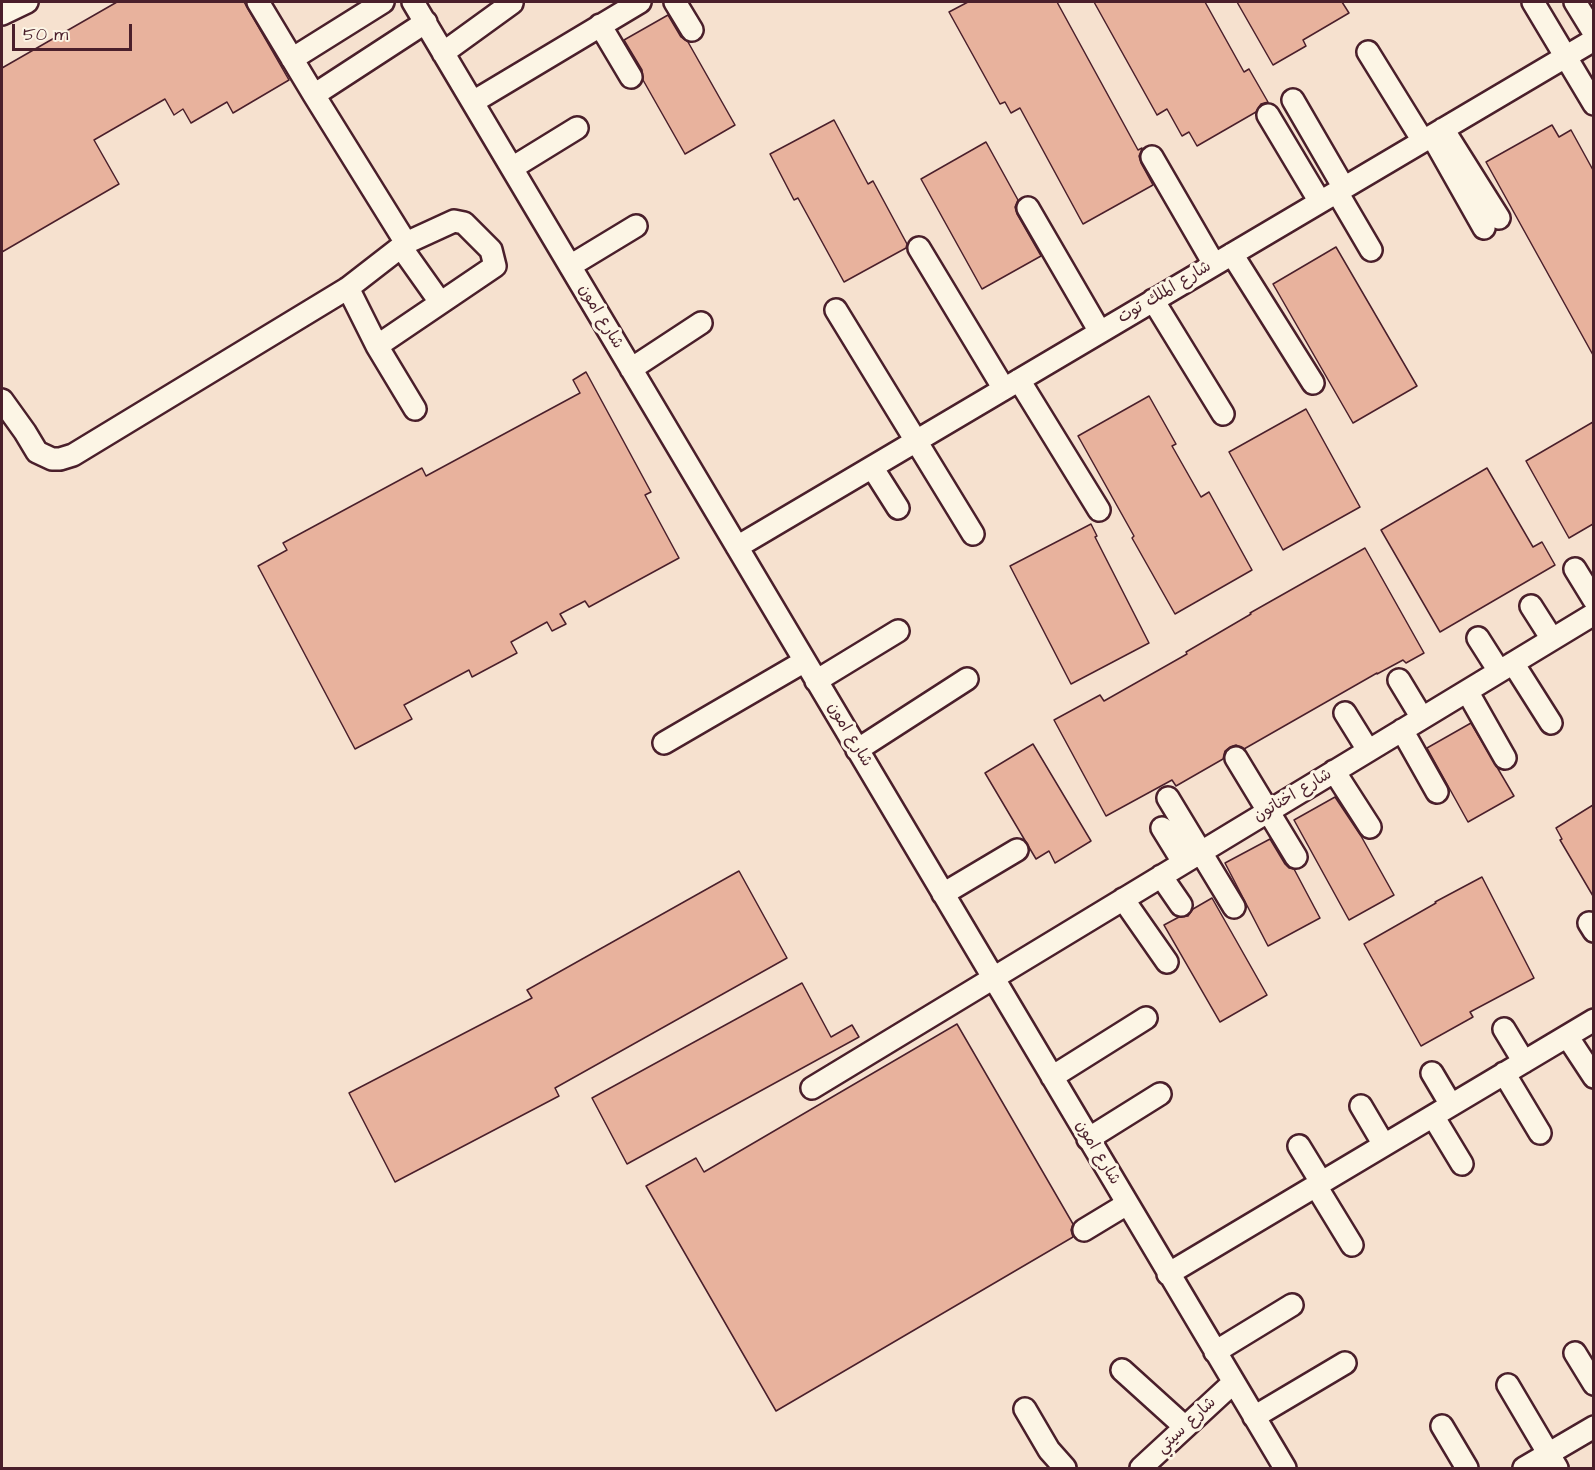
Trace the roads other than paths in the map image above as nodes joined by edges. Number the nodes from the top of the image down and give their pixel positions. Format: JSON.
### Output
{"nodes":[{"id":1,"x":27,"y":2,"type":"edge"},
{"id":2,"x":258,"y":2,"type":"edge"},
{"id":3,"x":383,"y":2,"type":"edge"},
{"id":4,"x":413,"y":2,"type":"edge"},
{"id":5,"x":640,"y":2,"type":"edge"},
{"id":6,"x":675,"y":2,"type":"edge"},
{"id":7,"x":1533,"y":2,"type":"edge"},
{"id":8,"x":1575,"y":2,"type":"edge"},
{"id":9,"x":512,"y":3,"type":"edge"},
{"id":10,"x":2,"y":14,"type":"edge"},
{"id":11,"x":426,"y":22,"type":"junction"},
{"id":12,"x":600,"y":25,"type":"junction"},
{"id":13,"x":692,"y":30,"type":"dead end"},
{"id":14,"x":1593,"y":33,"type":"edge"},
{"id":15,"x":1593,"y":40,"type":"edge"},
{"id":16,"x":443,"y":52,"type":"junction"},
{"id":17,"x":1368,"y":52,"type":"dead end"},
{"id":18,"x":1564,"y":57,"type":"junction"},
{"id":19,"x":292,"y":59,"type":"junction"},
{"id":20,"x":631,"y":78,"type":"dead end"},
{"id":21,"x":314,"y":95,"type":"junction"},
{"id":22,"x":1293,"y":100,"type":"dead end"},
{"id":23,"x":472,"y":102,"type":"junction"},
{"id":24,"x":1593,"y":104,"type":"edge"},
{"id":25,"x":1268,"y":115,"type":"dead end"},
{"id":26,"x":577,"y":128,"type":"dead end"},
{"id":27,"x":1433,"y":135,"type":"junction"},
{"id":28,"x":1152,"y":157,"type":"dead end"},
{"id":29,"x":512,"y":168,"type":"junction"},
{"id":30,"x":1334,"y":194,"type":"junction"},
{"id":31,"x":1028,"y":208,"type":"dead end"},
{"id":32,"x":1491,"y":223,"type":"dead end"},
{"id":33,"x":636,"y":226,"type":"dead end"},
{"id":34,"x":403,"y":245,"type":"junction"},
{"id":35,"x":919,"y":248,"type":"dead end"},
{"id":36,"x":1371,"y":250,"type":"dead end"},
{"id":37,"x":1223,"y":259,"type":"junction"},
{"id":38,"x":570,"y":266,"type":"junction"},
{"id":39,"x":348,"y":288,"type":"junction"},
{"id":40,"x":1153,"y":300,"type":"junction"},
{"id":41,"x":440,"y":302,"type":"junction"},
{"id":42,"x":836,"y":310,"type":"dead end"},
{"id":43,"x":701,"y":323,"type":"dead end"},
{"id":44,"x":1100,"y":332,"type":"junction"},
{"id":45,"x":377,"y":346,"type":"junction"},
{"id":46,"x":631,"y":369,"type":"junction"},
{"id":47,"x":1313,"y":383,"type":"dead end"},
{"id":48,"x":1012,"y":384,"type":"junction"},
{"id":49,"x":2,"y":400,"type":"edge"},
{"id":50,"x":415,"y":409,"type":"dead end"},
{"id":51,"x":1223,"y":414,"type":"dead end"},
{"id":52,"x":916,"y":441,"type":"junction"},
{"id":53,"x":872,"y":467,"type":"junction"},
{"id":54,"x":898,"y":508,"type":"dead end"},
{"id":55,"x":1099,"y":510,"type":"dead end"},
{"id":56,"x":973,"y":534,"type":"dead end"},
{"id":57,"x":737,"y":547,"type":"junction"},
{"id":58,"x":1575,"y":569,"type":"dead end"},
{"id":59,"x":1593,"y":600,"type":"edge"},
{"id":60,"x":1531,"y":606,"type":"dead end"},
{"id":61,"x":1593,"y":614,"type":"edge"},
{"id":62,"x":898,"y":631,"type":"dead end"},
{"id":63,"x":1478,"y":638,"type":"dead end"},
{"id":64,"x":1552,"y":639,"type":"junction"},
{"id":65,"x":805,"y":661,"type":"junction"},
{"id":66,"x":1506,"y":667,"type":"junction"},
{"id":67,"x":967,"y":679,"type":"dead end"},
{"id":68,"x":1399,"y":680,"type":"dead end"},
{"id":69,"x":816,"y":681,"type":"junction"},
{"id":70,"x":1467,"y":691,"type":"junction"},
{"id":71,"x":1346,"y":713,"type":"dead end"},
{"id":72,"x":1422,"y":718,"type":"junction"},
{"id":73,"x":1551,"y":723,"type":"dead end"},
{"id":74,"x":1402,"y":730,"type":"junction"},
{"id":75,"x":664,"y":743,"type":"dead end"},
{"id":76,"x":857,"y":750,"type":"junction"},
{"id":77,"x":1368,"y":750,"type":"junction"},
{"id":78,"x":1236,"y":758,"type":"dead end"},
{"id":79,"x":1505,"y":758,"type":"dead end"},
{"id":80,"x":1334,"y":771,"type":"junction"},
{"id":81,"x":1437,"y":792,"type":"dead end"},
{"id":82,"x":1168,"y":798,"type":"dead end"},
{"id":83,"x":1268,"y":811,"type":"junction"},
{"id":84,"x":1370,"y":827,"type":"dead end"},
{"id":85,"x":1162,"y":828,"type":"dead end"},
{"id":86,"x":1017,"y":850,"type":"dead end"},
{"id":87,"x":1192,"y":857,"type":"junction"},
{"id":88,"x":1296,"y":857,"type":"dead end"},
{"id":89,"x":1161,"y":876,"type":"junction"},
{"id":90,"x":943,"y":894,"type":"junction"},
{"id":91,"x":1123,"y":899,"type":"junction"},
{"id":92,"x":1181,"y":905,"type":"dead end"},
{"id":93,"x":1234,"y":907,"type":"dead end"},
{"id":94,"x":1167,"y":962,"type":"dead end"},
{"id":95,"x":993,"y":978,"type":"junction"},
{"id":96,"x":1146,"y":1018,"type":"dead end"},
{"id":97,"x":1593,"y":1020,"type":"edge"},
{"id":98,"x":1504,"y":1029,"type":"dead end"},
{"id":99,"x":1567,"y":1036,"type":"junction"},
{"id":100,"x":1524,"y":1062,"type":"junction"},
{"id":101,"x":1432,"y":1073,"type":"dead end"},
{"id":102,"x":1504,"y":1073,"type":"junction"},
{"id":103,"x":1052,"y":1077,"type":"junction"},
{"id":104,"x":1593,"y":1077,"type":"edge"},
{"id":105,"x":812,"y":1088,"type":"dead end"},
{"id":106,"x":1160,"y":1094,"type":"dead end"},
{"id":107,"x":1451,"y":1105,"type":"junction"},
{"id":108,"x":1361,"y":1106,"type":"dead end"},
{"id":109,"x":1433,"y":1116,"type":"junction"},
{"id":110,"x":1540,"y":1132,"type":"dead end"},
{"id":111,"x":1088,"y":1139,"type":"junction"},
{"id":112,"x":1384,"y":1145,"type":"junction"},
{"id":113,"x":1299,"y":1146,"type":"dead end"},
{"id":114,"x":1462,"y":1164,"type":"dead end"},
{"id":115,"x":1318,"y":1184,"type":"junction"},
{"id":116,"x":1127,"y":1204,"type":"junction"},
{"id":117,"x":1084,"y":1230,"type":"dead end"},
{"id":118,"x":1352,"y":1245,"type":"dead end"},
{"id":119,"x":1168,"y":1274,"type":"junction"},
{"id":120,"x":1292,"y":1305,"type":"dead end"},
{"id":121,"x":1215,"y":1352,"type":"junction"},
{"id":122,"x":1575,"y":1353,"type":"dead end"},
{"id":123,"x":1345,"y":1363,"type":"dead end"},
{"id":124,"x":1122,"y":1370,"type":"dead end"},
{"id":125,"x":1233,"y":1383,"type":"junction"},
{"id":126,"x":1593,"y":1384,"type":"edge"},
{"id":127,"x":1508,"y":1385,"type":"dead end"},
{"id":128,"x":1025,"y":1409,"type":"dead end"},
{"id":129,"x":1254,"y":1417,"type":"junction"},
{"id":130,"x":1442,"y":1426,"type":"dead end"},
{"id":131,"x":1593,"y":1427,"type":"edge"},
{"id":132,"x":1185,"y":1428,"type":"junction"},
{"id":133,"x":1552,"y":1461,"type":"edge"},
{"id":134,"x":1065,"y":1468,"type":"edge"},
{"id":135,"x":1141,"y":1468,"type":"edge"},
{"id":136,"x":1285,"y":1468,"type":"edge"},
{"id":137,"x":1467,"y":1468,"type":"edge"},
{"id":138,"x":1524,"y":1468,"type":"edge"}],
"edges":[{"from":1,"to":10,"type":"street"},
{"from":2,"to":19,"type":"street"},
{"from":3,"to":19,"type":"street"},
{"from":4,"to":11,"type":"street","name":"شارع امون"},
{"from":5,"to":12,"type":"street"},
{"from":6,"to":13,"type":"street"},
{"from":7,"to":18,"type":"street"},
{"from":8,"to":14,"type":"street"},
{"from":9,"to":16,"type":"street"},
{"from":11,"to":16,"type":"street","name":"شارع امون"},
{"from":11,"to":21,"type":"street"},
{"from":12,"to":20,"type":"street"},
{"from":12,"to":23,"type":"street"},
{"from":15,"to":18,"type":"street","name":"شارع الملك توت"},
{"from":16,"to":23,"type":"street","name":"شارع امون"},
{"from":17,"to":27,"type":"street"},
{"from":18,"to":24,"type":"street"},
{"from":18,"to":27,"type":"street","name":"شارع الملك توت"},
{"from":19,"to":21,"type":"street"},
{"from":21,"to":34,"type":"street"},
{"from":22,"to":30,"type":"street"},
{"from":23,"to":29,"type":"street","name":"شارع امون"},
{"from":25,"to":30,"type":"street"},
{"from":26,"to":29,"type":"street"},
{"from":27,"to":30,"type":"street","name":"شارع الملك توت"},
{"from":27,"to":32,"type":"street"},
{"from":28,"to":37,"type":"street"},
{"from":29,"to":38,"type":"street","name":"شارع امون"},
{"from":30,"to":36,"type":"street"},
{"from":30,"to":37,"type":"street","name":"شارع الملك توت"},
{"from":31,"to":44,"type":"street"},
{"from":33,"to":38,"type":"street"},
{"from":34,"to":39,"type":"street"},
{"from":34,"to":41,"type":"street"},
{"from":34,"to":41,"type":"street"},
{"from":35,"to":48,"type":"street"},
{"from":37,"to":40,"type":"street","name":"شارع الملك توت"},
{"from":37,"to":47,"type":"street"},
{"from":38,"to":46,"type":"street","name":"شارع امون"},
{"from":39,"to":45,"type":"street"},
{"from":39,"to":49,"type":"street"},
{"from":40,"to":44,"type":"street","name":"شارع الملك توت"},
{"from":40,"to":51,"type":"street"},
{"from":41,"to":45,"type":"street"},
{"from":42,"to":52,"type":"street"},
{"from":43,"to":46,"type":"street"},
{"from":44,"to":48,"type":"street","name":"شارع الملك توت"},
{"from":45,"to":50,"type":"street"},
{"from":46,"to":57,"type":"street","name":"شارع امون"},
{"from":48,"to":52,"type":"street","name":"شارع الملك توت"},
{"from":48,"to":55,"type":"street"},
{"from":52,"to":53,"type":"street","name":"شارع الملك توت"},
{"from":52,"to":56,"type":"street"},
{"from":53,"to":54,"type":"street"},
{"from":53,"to":57,"type":"street","name":"شارع الملك توت"},
{"from":57,"to":65,"type":"street","name":"شارع امون"},
{"from":58,"to":59,"type":"street"},
{"from":60,"to":64,"type":"street"},
{"from":61,"to":64,"type":"street","name":"شارع اخناتون"},
{"from":62,"to":69,"type":"street"},
{"from":63,"to":66,"type":"street"},
{"from":64,"to":66,"type":"street","name":"شارع اخناتون"},
{"from":65,"to":69,"type":"street","name":"شارع امون"},
{"from":65,"to":75,"type":"street"},
{"from":66,"to":70,"type":"street","name":"شارع اخناتون"},
{"from":66,"to":73,"type":"street"},
{"from":67,"to":76,"type":"street"},
{"from":68,"to":72,"type":"street"},
{"from":69,"to":76,"type":"street","name":"شارع امون"},
{"from":70,"to":72,"type":"street","name":"شارع اخناتون"},
{"from":70,"to":79,"type":"street"},
{"from":71,"to":77,"type":"street"},
{"from":72,"to":74,"type":"street","name":"شارع اخناتون"},
{"from":74,"to":77,"type":"street","name":"شارع اخناتون"},
{"from":74,"to":81,"type":"street"},
{"from":76,"to":90,"type":"street","name":"شارع امون"},
{"from":77,"to":80,"type":"street","name":"شارع اخناتون"},
{"from":78,"to":83,"type":"street"},
{"from":80,"to":83,"type":"street","name":"شارع اخناتون"},
{"from":80,"to":84,"type":"street"},
{"from":82,"to":87,"type":"street"},
{"from":83,"to":87,"type":"street","name":"شارع اخناتون"},
{"from":83,"to":88,"type":"street"},
{"from":85,"to":87,"type":"street"},
{"from":86,"to":90,"type":"street"},
{"from":87,"to":89,"type":"street","name":"شارع اخناتون"},
{"from":87,"to":93,"type":"street"},
{"from":89,"to":91,"type":"street","name":"شارع اخناتون"},
{"from":89,"to":92,"type":"street"},
{"from":90,"to":95,"type":"street","name":"شارع امون"},
{"from":91,"to":94,"type":"street"},
{"from":91,"to":95,"type":"street","name":"شارع اخناتون"},
{"from":95,"to":103,"type":"street","name":"شارع امون"},
{"from":95,"to":105,"type":"street","name":"شارع اخناتون"},
{"from":96,"to":103,"type":"street"},
{"from":97,"to":99,"type":"street"},
{"from":98,"to":100,"type":"street"},
{"from":99,"to":100,"type":"street"},
{"from":99,"to":104,"type":"street"},
{"from":100,"to":102,"type":"street"},
{"from":101,"to":107,"type":"street"},
{"from":102,"to":107,"type":"street"},
{"from":102,"to":110,"type":"street"},
{"from":103,"to":111,"type":"street","name":"شارع امون"},
{"from":106,"to":111,"type":"street"},
{"from":107,"to":109,"type":"street"},
{"from":108,"to":112,"type":"street"},
{"from":109,"to":112,"type":"street"},
{"from":109,"to":114,"type":"street"},
{"from":111,"to":116,"type":"street","name":"شارع امون"},
{"from":112,"to":115,"type":"street"},
{"from":113,"to":115,"type":"street"},
{"from":115,"to":118,"type":"street"},
{"from":115,"to":119,"type":"street"},
{"from":116,"to":117,"type":"street"},
{"from":116,"to":119,"type":"street","name":"شارع امون"},
{"from":119,"to":121,"type":"street","name":"شارع امون"},
{"from":120,"to":121,"type":"street"},
{"from":121,"to":125,"type":"street","name":"شارع امون"},
{"from":122,"to":126,"type":"street"},
{"from":123,"to":129,"type":"street"},
{"from":124,"to":132,"type":"street"},
{"from":125,"to":129,"type":"street","name":"شارع امون"},
{"from":125,"to":132,"type":"street","name":"شارع سيتي"},
{"from":127,"to":133,"type":"street"},
{"from":128,"to":134,"type":"street"},
{"from":129,"to":136,"type":"street","name":"شارع امون"},
{"from":130,"to":137,"type":"street"},
{"from":131,"to":133,"type":"street"},
{"from":132,"to":135,"type":"street","name":"شارع سيتي"},
{"from":133,"to":138,"type":"street"}]}
